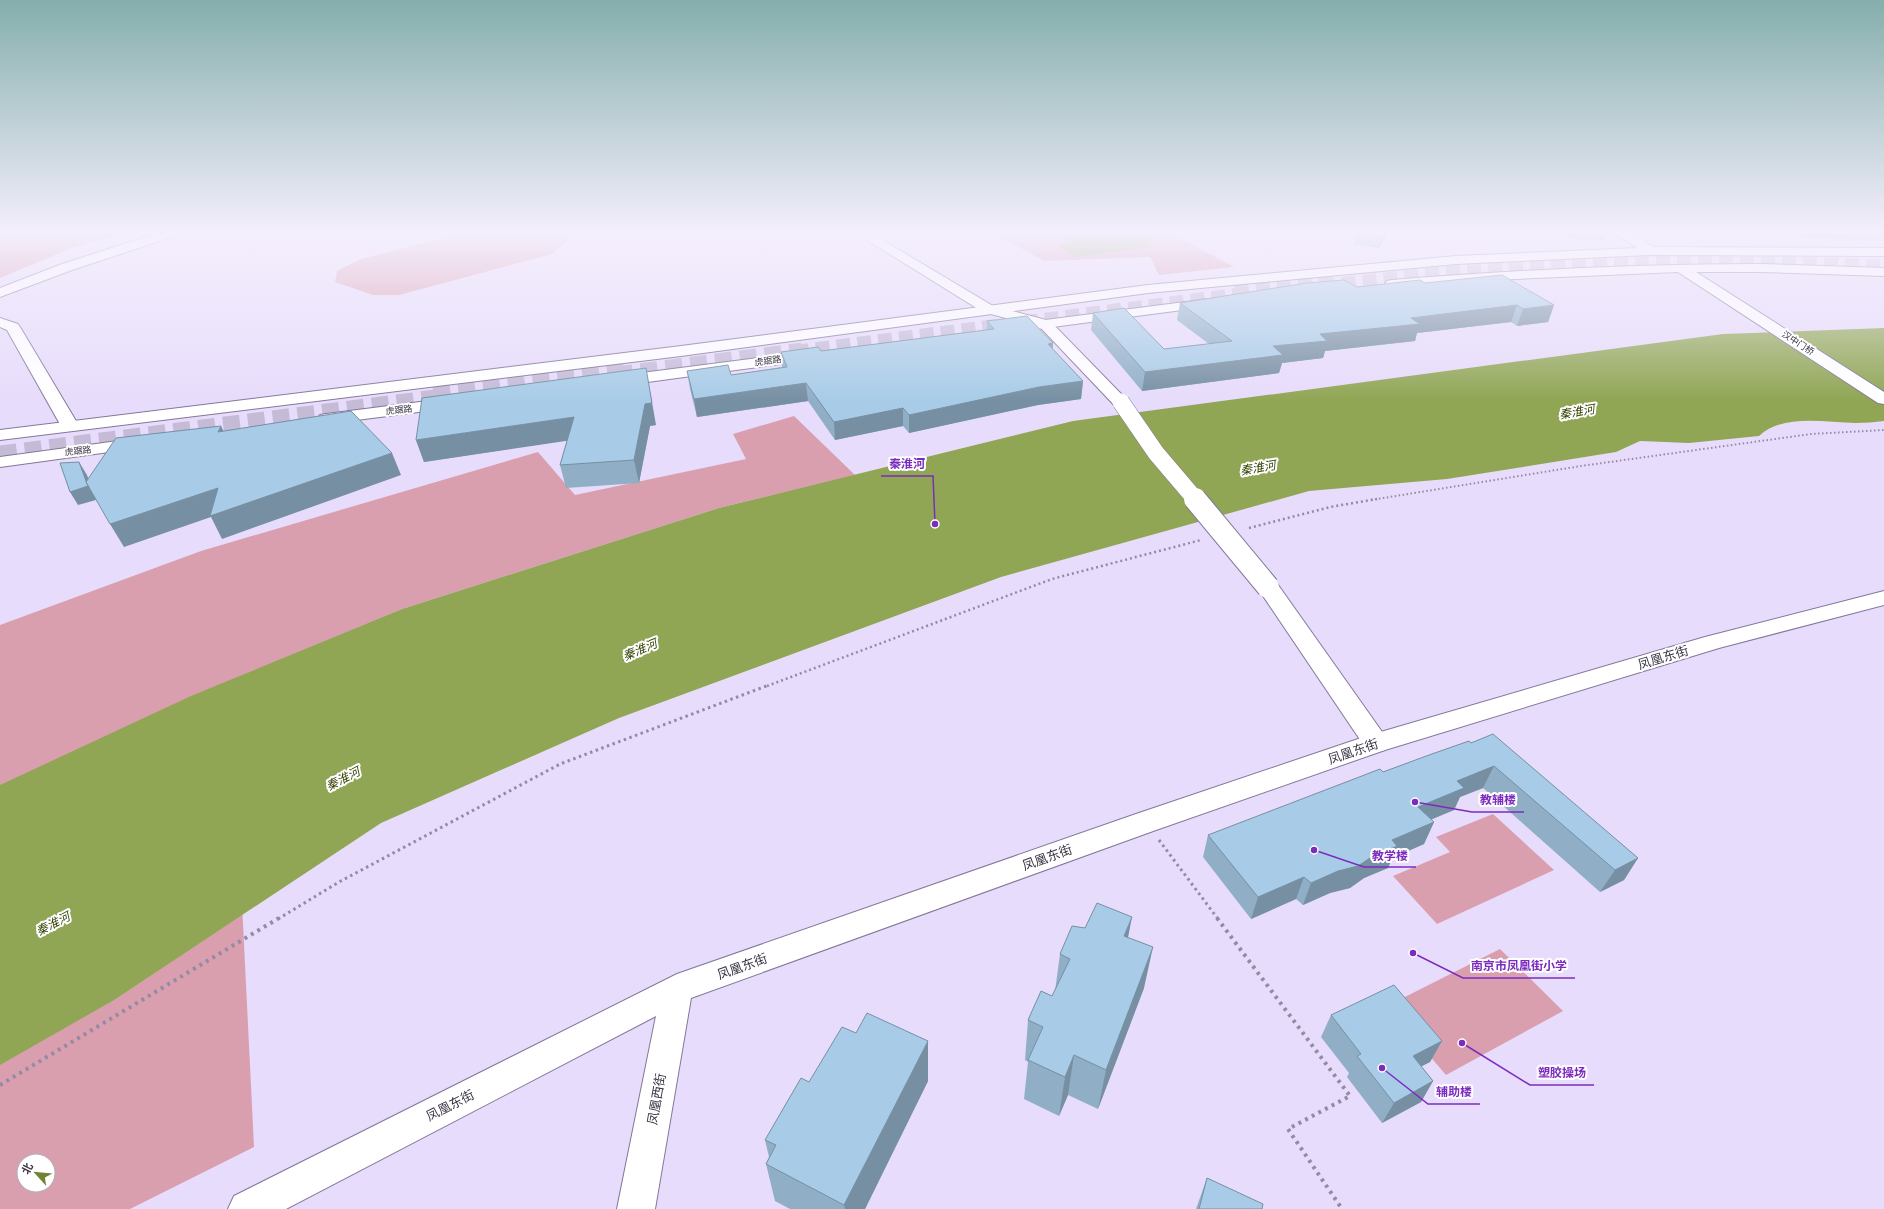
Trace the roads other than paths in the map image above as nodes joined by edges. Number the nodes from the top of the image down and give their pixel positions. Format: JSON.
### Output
{"nodes":[{"id":1,"x":12,"y":288,"type":"edge"},
{"id":2,"x":954,"y":288,"type":"edge"},
{"id":3,"x":1154,"y":288,"type":"edge"},
{"id":4,"x":1715,"y":288,"type":"edge"},
{"id":5,"x":0,"y":293,"type":"edge"},
{"id":6,"x":1223,"y":302,"type":"tunnel mouth"},
{"id":7,"x":988,"y":309,"type":"junction"},
{"id":8,"x":0,"y":322,"type":"edge"},
{"id":9,"x":1045,"y":324,"type":"junction"},
{"id":10,"x":990,"y":332,"type":"edge"},
{"id":11,"x":825,"y":354,"type":"edge"},
{"id":12,"x":599,"y":384,"type":"edge"},
{"id":13,"x":1884,"y":399,"type":"edge"},
{"id":14,"x":468,"y":401,"type":"edge"},
{"id":15,"x":310,"y":421,"type":"edge"},
{"id":16,"x":70,"y":426,"type":"junction"},
{"id":17,"x":0,"y":435,"type":"edge"},
{"id":18,"x":160,"y":441,"type":"edge"},
{"id":19,"x":0,"y":462,"type":"edge"},
{"id":20,"x":1884,"y":598,"type":"edge"},
{"id":21,"x":1376,"y":743,"type":"junction"},
{"id":22,"x":677,"y":989,"type":"junction"},
{"id":23,"x":247,"y":1209,"type":"edge"},
{"id":24,"x":636,"y":1209,"type":"edge"}],
"edges":[{"from":1,"to":5,"type":"main road"},
{"from":2,"to":7,"type":"main road"},
{"from":3,"to":7,"type":"main road","name":"虎踞路"},
{"from":4,"to":13,"type":"main road","name":"汉中门桥"},
{"from":6,"to":9,"type":"main road"},
{"from":7,"to":9,"type":"main road"},
{"from":7,"to":16,"type":"main road","name":"虎踞路"},
{"from":8,"to":16,"type":"main road"},
{"from":9,"to":10,"type":"main road"},
{"from":9,"to":21,"type":"main road","bridge":true},
{"from":11,"to":12,"type":"main road","name":"虎踞路"},
{"from":14,"to":15,"type":"main road","name":"虎踞路"},
{"from":16,"to":17,"type":"main road","name":"虎踞路"},
{"from":18,"to":19,"type":"main road","name":"虎踞路"},
{"from":20,"to":21,"type":"main road","name":"凤凰东街"},
{"from":21,"to":22,"type":"main road","name":"凤凰东街"},
{"from":22,"to":23,"type":"main road","name":"凤凰东街"},
{"from":22,"to":24,"type":"main road","name":"凤凰西街"}]}
